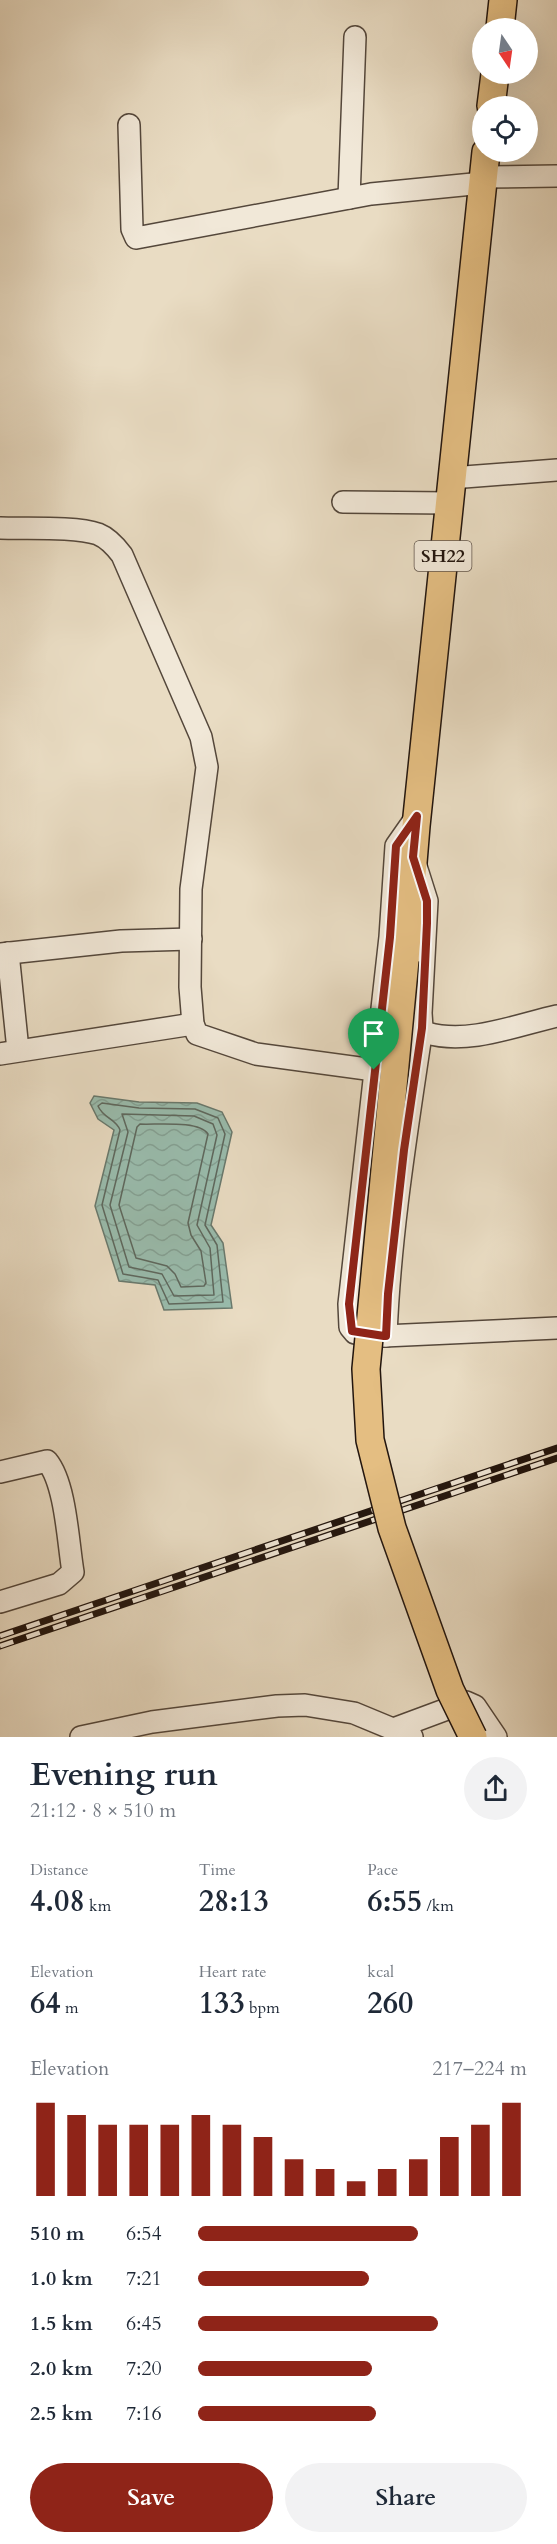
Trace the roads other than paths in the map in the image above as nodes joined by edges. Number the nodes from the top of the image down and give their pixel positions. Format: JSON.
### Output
{"nodes":[{"id":1,"x":503,"y":0,"type":"edge"},
{"id":2,"x":501,"y":18,"type":"edge"},
{"id":3,"x":355,"y":37,"type":"dead end"},
{"id":4,"x":129,"y":124,"type":"dead end"},
{"id":5,"x":484,"y":170,"type":"edge"},
{"id":6,"x":557,"y":176,"type":"edge"},
{"id":7,"x":349,"y":198,"type":"junction"},
{"id":8,"x":557,"y":470,"type":"edge"},
{"id":9,"x":450,"y":490,"type":"junction"},
{"id":10,"x":342,"y":502,"type":"dead end"},
{"id":11,"x":0,"y":528,"type":"edge"},
{"id":12,"x":417,"y":816,"type":"junction"},
{"id":13,"x":413,"y":857,"type":"junction"},
{"id":14,"x":191,"y":939,"type":"junction"},
{"id":15,"x":4,"y":954,"type":"edge"},
{"id":16,"x":557,"y":1016,"type":"edge"},
{"id":17,"x":193,"y":1024,"type":"junction"},
{"id":18,"x":422,"y":1028,"type":"junction"},
{"id":19,"x":9,"y":1052,"type":"edge"},
{"id":20,"x":374,"y":1070,"type":"junction"},
{"id":21,"x":557,"y":1328,"type":"edge"},
{"id":22,"x":386,"y":1336,"type":"junction"},
{"id":23,"x":0,"y":1462,"type":"edge"},
{"id":24,"x":0,"y":1472,"type":"edge"},
{"id":25,"x":0,"y":1602,"type":"edge"},
{"id":26,"x":153,"y":1729,"type":"edge"},
{"id":27,"x":404,"y":1733,"type":"edge"},
{"id":28,"x":81,"y":1737,"type":"edge"},
{"id":29,"x":473,"y":1737,"type":"edge"},
{"id":30,"x":496,"y":1737,"type":"edge"}],
"edges":[{"from":1,"to":2,"type":"main road"},
{"from":3,"to":7,"type":"street"},
{"from":4,"to":7,"type":"street"},
{"from":5,"to":6,"type":"street"},
{"from":5,"to":7,"type":"street"},
{"from":5,"to":9,"type":"main road","number":"SH22"},
{"from":8,"to":9,"type":"street"},
{"from":9,"to":10,"type":"street"},
{"from":9,"to":12,"type":"main road","number":"SH22"},
{"from":11,"to":14,"type":"street"},
{"from":12,"to":13,"type":"main road","number":"SH22"},
{"from":12,"to":20,"type":"street"},
{"from":13,"to":18,"type":"street"},
{"from":13,"to":29,"type":"main road","number":"SH22","bridge":true},
{"from":14,"to":15,"type":"street"},
{"from":14,"to":17,"type":"street"},
{"from":15,"to":19,"type":"street"},
{"from":16,"to":18,"type":"street"},
{"from":17,"to":19,"type":"street"},
{"from":17,"to":20,"type":"street"},
{"from":18,"to":22,"type":"street"},
{"from":20,"to":22,"type":"street"},
{"from":21,"to":22,"type":"street"},
{"from":23,"to":24,"type":"street"},
{"from":24,"to":25,"type":"street"},
{"from":26,"to":27,"type":"street"},
{"from":26,"to":28,"type":"street"},
{"from":27,"to":30,"type":"street"}]}
